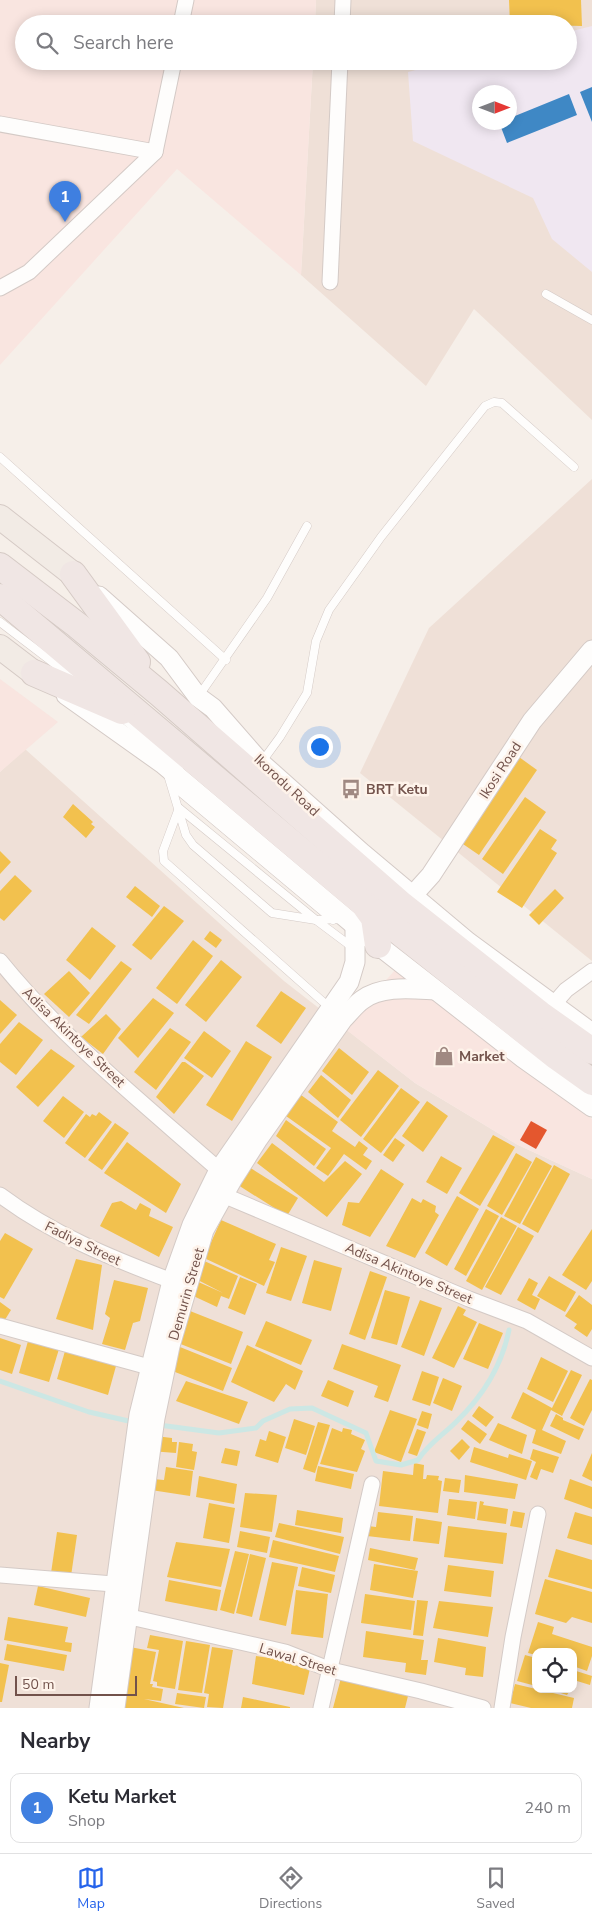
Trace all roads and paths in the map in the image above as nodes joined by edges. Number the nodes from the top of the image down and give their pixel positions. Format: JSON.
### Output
{"nodes":[{"id":1,"x":186,"y":0,"type":"edge"},
{"id":2,"x":342,"y":0,"type":"edge"},
{"id":3,"x":184,"y":15,"type":"edge"},
{"id":4,"x":342,"y":15,"type":"edge"},
{"id":5,"x":172,"y":70,"type":"edge"},
{"id":6,"x":340,"y":70,"type":"edge"},
{"id":7,"x":0,"y":124,"type":"edge"},
{"id":8,"x":154,"y":152,"type":"junction"},
{"id":9,"x":330,"y":282,"type":"dead end"},
{"id":10,"x":0,"y":288,"type":"edge"},
{"id":11,"x":546,"y":294,"type":"dead end"},
{"id":12,"x":592,"y":320,"type":"edge"},
{"id":13,"x":0,"y":457,"type":"edge"},
{"id":14,"x":574,"y":467,"type":"dead end"},
{"id":15,"x":0,"y":517,"type":"edge"},
{"id":16,"x":307,"y":526,"type":"dead end"},
{"id":17,"x":0,"y":558,"type":"edge"},
{"id":18,"x":0,"y":566,"type":"edge"},
{"id":19,"x":74,"y":574,"type":"junction"},
{"id":20,"x":0,"y":597,"type":"edge"},
{"id":21,"x":0,"y":622,"type":"edge"},
{"id":22,"x":0,"y":647,"type":"edge"},
{"id":23,"x":592,"y":650,"type":"edge"},
{"id":24,"x":226,"y":660,"type":"junction"},
{"id":25,"x":34,"y":673,"type":"junction"},
{"id":26,"x":159,"y":693,"type":"junction"},
{"id":27,"x":198,"y":697,"type":"junction"},
{"id":28,"x":105,"y":704,"type":"junction"},
{"id":29,"x":146,"y":721,"type":"junction"},
{"id":30,"x":262,"y":763,"type":"junction"},
{"id":31,"x":163,"y":764,"type":"junction"},
{"id":32,"x":188,"y":772,"type":"dead end"},
{"id":33,"x":173,"y":786,"type":"junction"},
{"id":34,"x":179,"y":808,"type":"junction"},
{"id":35,"x":413,"y":895,"type":"junction"},
{"id":36,"x":316,"y":920,"type":"junction"},
{"id":37,"x":362,"y":929,"type":"junction"},
{"id":38,"x":0,"y":961,"type":"edge"},
{"id":39,"x":592,"y":971,"type":"edge"},
{"id":40,"x":435,"y":990,"type":"junction"},
{"id":41,"x":553,"y":1005,"type":"junction"},
{"id":42,"x":337,"y":1014,"type":"junction"},
{"id":43,"x":497,"y":1026,"type":"dead end"},
{"id":44,"x":592,"y":1033,"type":"edge"},
{"id":45,"x":592,"y":1051,"type":"edge"},
{"id":46,"x":592,"y":1082,"type":"edge"},
{"id":47,"x":592,"y":1096,"type":"edge"},
{"id":48,"x":592,"y":1107,"type":"edge"},
{"id":49,"x":219,"y":1170,"type":"junction"},
{"id":50,"x":0,"y":1195,"type":"edge"},
{"id":51,"x":223,"y":1195,"type":"junction"},
{"id":52,"x":172,"y":1281,"type":"junction"},
{"id":53,"x":0,"y":1326,"type":"edge"},
{"id":54,"x":592,"y":1358,"type":"edge"},
{"id":55,"x":149,"y":1367,"type":"junction"},
{"id":56,"x":147,"y":1416,"type":"junction"},
{"id":57,"x":372,"y":1484,"type":"dead end"},
{"id":58,"x":538,"y":1514,"type":"dead end"},
{"id":59,"x":0,"y":1575,"type":"edge"},
{"id":60,"x":125,"y":1585,"type":"junction"},
{"id":61,"x":120,"y":1615,"type":"junction"},
{"id":62,"x":331,"y":1670,"type":"junction"},
{"id":63,"x":99,"y":1708,"type":"edge"},
{"id":64,"x":115,"y":1708,"type":"edge"},
{"id":65,"x":321,"y":1708,"type":"edge"},
{"id":66,"x":484,"y":1708,"type":"edge"},
{"id":67,"x":502,"y":1708,"type":"edge"}],
"edges":[{"from":1,"to":3,"type":"street"},
{"from":2,"to":4,"type":"street"},
{"from":5,"to":8,"type":"street"},
{"from":6,"to":9,"type":"street"},
{"from":7,"to":8,"type":"street"},
{"from":8,"to":10,"type":"street"},
{"from":11,"to":12,"type":"lane"},
{"from":13,"to":24,"type":"lane"},
{"from":14,"to":30,"type":"lane"},
{"from":15,"to":19,"type":"main road","name":"Ikorodu Road"},
{"from":16,"to":24,"type":"lane"},
{"from":17,"to":26,"type":"lane"},
{"from":18,"to":26,"type":"highway","name":"Ikorodu Road"},
{"from":19,"to":26,"type":"highway"},
{"from":19,"to":27,"type":"street","name":"Ikorodu Road"},
{"from":20,"to":29,"type":"highway"},
{"from":21,"to":28,"type":"lane"},
{"from":22,"to":25,"type":"main road"},
{"from":23,"to":35,"type":"street","name":"Ikosi Road"},
{"from":24,"to":27,"type":"lane"},
{"from":25,"to":28,"type":"highway"},
{"from":25,"to":31,"type":"street"},
{"from":26,"to":45,"type":"highway","name":"Ikorodu Road"},
{"from":27,"to":30,"type":"street","name":"Ikorodu Road"},
{"from":28,"to":29,"type":"highway"},
{"from":28,"to":32,"type":"lane"},
{"from":29,"to":37,"type":"highway"},
{"from":30,"to":35,"type":"street","name":"Ikorodu Road"},
{"from":31,"to":33,"type":"lane"},
{"from":31,"to":37,"type":"street"},
{"from":33,"to":34,"type":"lane"},
{"from":33,"to":37,"type":"lane"},
{"from":34,"to":36,"type":"lane"},
{"from":34,"to":36,"type":"lane"},
{"from":34,"to":42,"type":"lane"},
{"from":35,"to":41,"type":"street","name":"Ikorodu Road"},
{"from":36,"to":37,"type":"lane"},
{"from":36,"to":37,"type":"lane"},
{"from":37,"to":40,"type":"street"},
{"from":37,"to":42,"type":"street","name":"Demurin Street"},
{"from":37,"to":46,"type":"highway"},
{"from":38,"to":49,"type":"street","name":"Adisa Akintoye Street"},
{"from":39,"to":41,"type":"street"},
{"from":40,"to":42,"type":"street","name":"Demurin Street"},
{"from":40,"to":48,"type":"street"},
{"from":41,"to":44,"type":"street","name":"Ikorodu Road"},
{"from":42,"to":49,"type":"street","name":"Demurin Street"},
{"from":42,"to":51,"type":"street","name":"Demurin Street"},
{"from":43,"to":47,"type":"lane"},
{"from":49,"to":52,"type":"street","name":"Demurin Street"},
{"from":50,"to":52,"type":"street","name":"Fadiya Street"},
{"from":51,"to":54,"type":"street","name":"Adisa Akintoye Street"},
{"from":51,"to":56,"type":"street","name":"Demurin Street"},
{"from":52,"to":55,"type":"street","name":"Demurin Street"},
{"from":53,"to":55,"type":"street"},
{"from":55,"to":56,"type":"street","name":"Demurin Street"},
{"from":56,"to":60,"type":"street","name":"Demurin Street"},
{"from":57,"to":62,"type":"street"},
{"from":58,"to":67,"type":"street"},
{"from":59,"to":60,"type":"street"},
{"from":60,"to":61,"type":"street","name":"Demurin Street"},
{"from":61,"to":62,"type":"street","name":"Lawal Street"},
{"from":61,"to":63,"type":"street","name":"Demurin Street"},
{"from":61,"to":64,"type":"street","name":"Demurin Street"},
{"from":62,"to":65,"type":"street"},
{"from":62,"to":66,"type":"street","name":"Lawal Street"}]}
